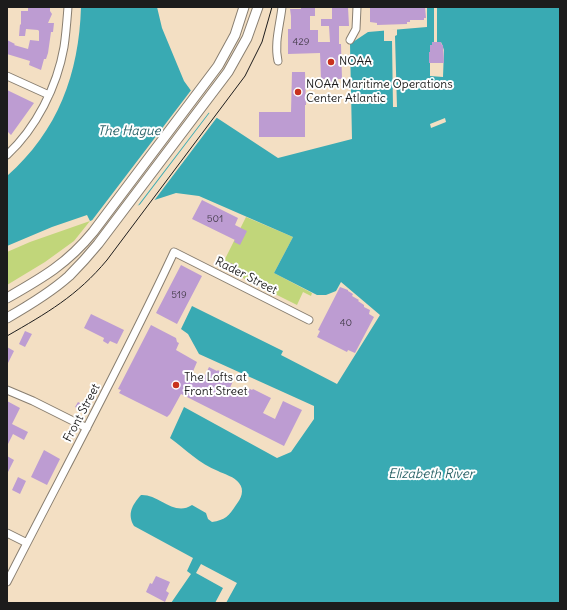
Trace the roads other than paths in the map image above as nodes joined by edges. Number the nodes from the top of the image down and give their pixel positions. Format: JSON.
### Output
{"nodes":[{"id":1,"x":68,"y":7,"type":"edge"},
{"id":2,"x":244,"y":7,"type":"edge"},
{"id":3,"x":258,"y":7,"type":"edge"},
{"id":4,"x":282,"y":7,"type":"edge"},
{"id":5,"x":357,"y":7,"type":"edge"},
{"id":6,"x":350,"y":40,"type":"dead end"},
{"id":7,"x":278,"y":61,"type":"dead end"},
{"id":8,"x":7,"y":76,"type":"edge"},
{"id":9,"x":49,"y":95,"type":"junction"},
{"id":10,"x":7,"y":155,"type":"edge"},
{"id":11,"x":174,"y":252,"type":"joint"},
{"id":12,"x":7,"y":298,"type":"edge"},
{"id":13,"x":7,"y":318,"type":"edge"},
{"id":14,"x":309,"y":320,"type":"dead end"},
{"id":15,"x":7,"y":390,"type":"edge"},
{"id":16,"x":86,"y":428,"type":"junction"},
{"id":17,"x":7,"y":533,"type":"edge"},
{"id":18,"x":27,"y":543,"type":"junction"},
{"id":19,"x":7,"y":582,"type":"edge"}],
"edges":[{"from":1,"to":9,"type":"street"},
{"from":2,"to":12,"type":"main road"},
{"from":3,"to":13,"type":"main road"},
{"from":4,"to":7,"type":"street"},
{"from":5,"to":6,"type":"street"},
{"from":8,"to":9,"type":"street"},
{"from":9,"to":10,"type":"street"},
{"from":11,"to":14,"type":"street","name":"Rader Street"},
{"from":11,"to":16,"type":"street","name":"Front Street"},
{"from":15,"to":16,"type":"street"},
{"from":16,"to":18,"type":"street","name":"Front Street"},
{"from":17,"to":18,"type":"street"},
{"from":18,"to":19,"type":"street","name":"Front Street"}]}
